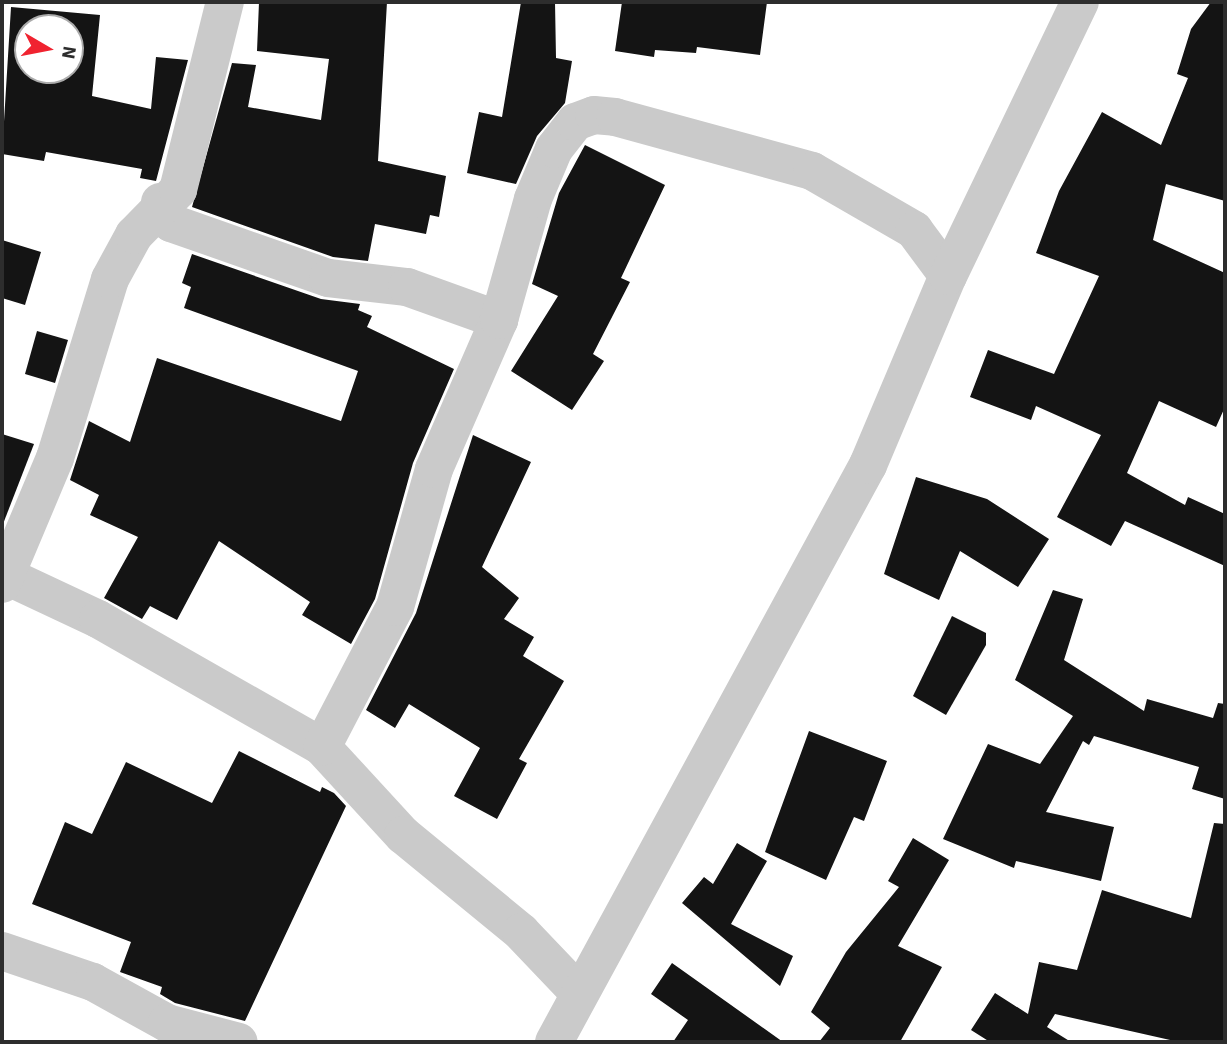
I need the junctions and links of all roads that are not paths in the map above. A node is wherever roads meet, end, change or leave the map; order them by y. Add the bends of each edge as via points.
1 (225, 2) edge
2 (1080, 2) edge
3 (159, 202) junction
4 (948, 276) junction
5 (499, 320) junction
6 (3, 578) edge
7 (322, 747) junction
8 (2, 951) edge
9 (579, 993) junction
10 (239, 1042) edge
11 (554, 1042) edge

1 - 3 street via 178,190
2 - 4 street
3 - 5 street via 171,223 315,274 407,287
3 - 6 street via 110,279 55,458
4 - 5 street via 914,230 811,171 594,115 575,122 554,149
4 - 9 street via 868,465
5 - 7 street via 434,469 395,607
6 - 7 street via 98,620
7 - 9 street via 403,835 521,932
8 - 10 street via 93,982 167,1023
9 - 11 street

